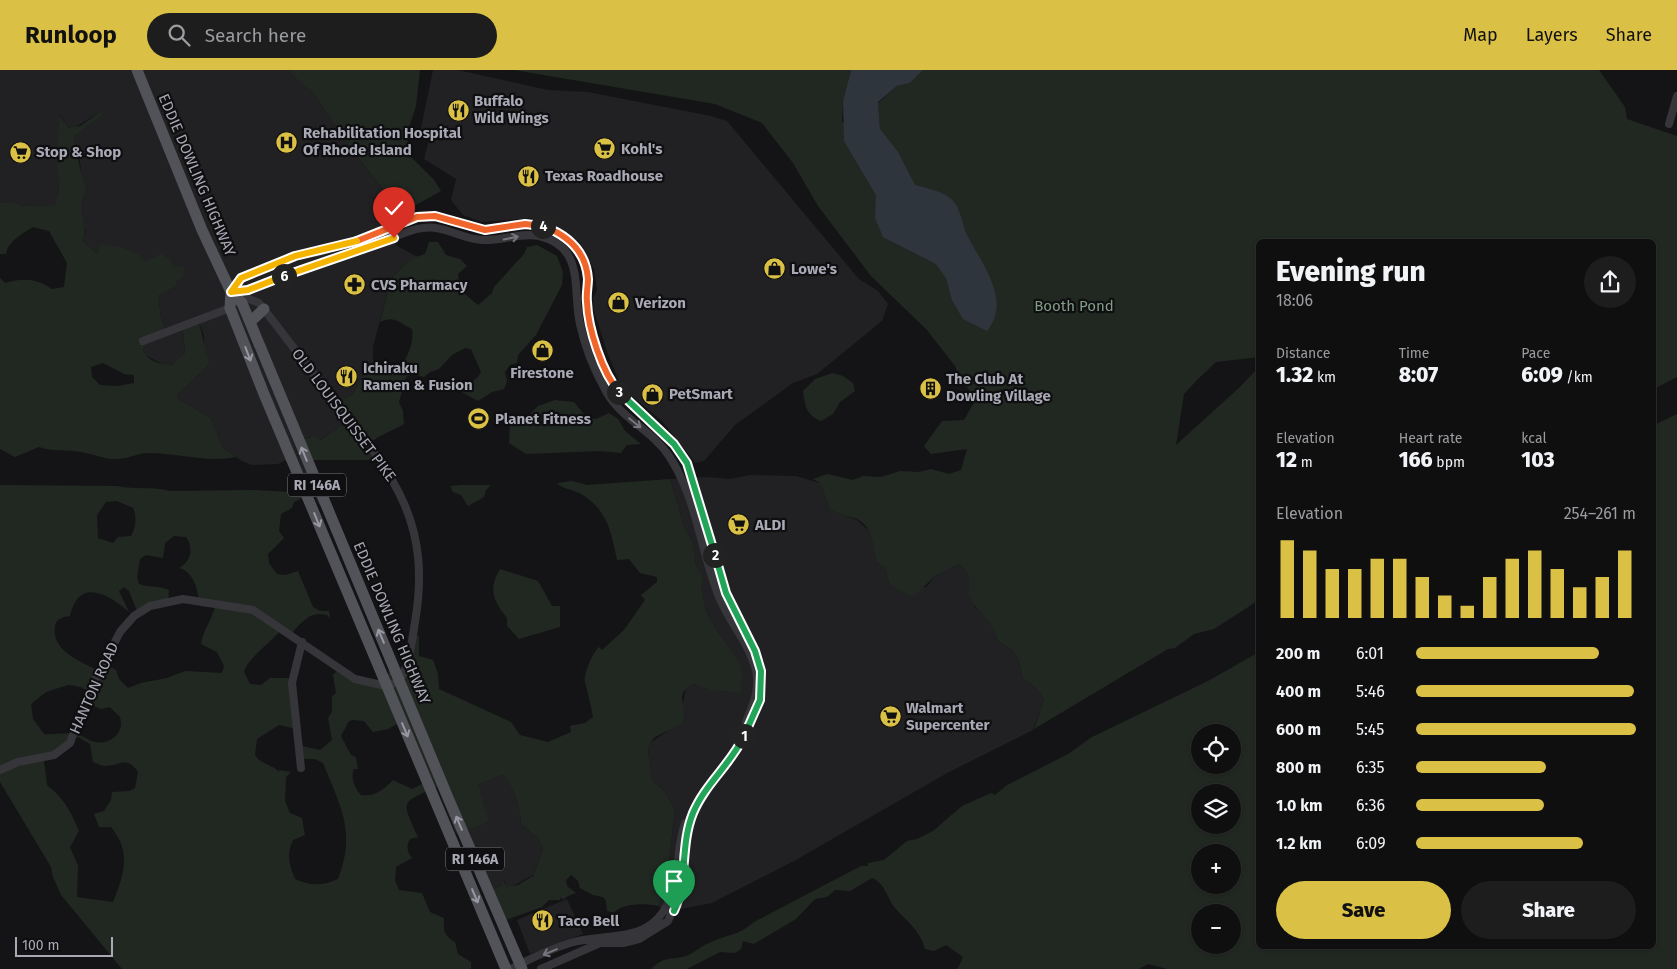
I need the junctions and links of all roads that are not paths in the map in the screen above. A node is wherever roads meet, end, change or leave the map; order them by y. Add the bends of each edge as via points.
1 (137, 70) edge
2 (1677, 96) edge
3 (1668, 124) dead end
4 (231, 292) junction
5 (230, 308) junction
6 (264, 310) junction
7 (250, 322) junction
8 (143, 341) dead end
9 (302, 642) junction
10 (400, 681) junction
11 (386, 686) junction
12 (301, 768) dead end
13 (0, 770) edge
14 (578, 941) junction
15 (582, 949) junction
16 (518, 967) edge
17 (506, 969) edge
18 (541, 969) edge

1 - 4 main road, EDDIE DOWLING HIGHWAY / RI 146A via 202,230
2 - 3 street
4 - 5 main road, EDDIE DOWLING HIGHWAY / RI 146A
4 - 6 street, OLD LOUISQUISSET PIKE via 259,303
4 - 7 main road, EDDIE DOWLING HIGHWAY / RI 146A via 242,303
4 -> 14 street via 248,290 419,228 434,226 481,240 538,236 560,246 570,258 577,279 576,303 580,326 597,374 624,414 667,452 678,470 694,511 719,596 750,653 756,672 756,699 734,746 692,803 681,835 674,890 663,913 636,934
4 - 15 street via 241,278 295,256 373,236 417,217 435,216 485,230 525,224 544,226 562,234 576,246 584,260 590,322 605,372 618,391 674,444 687,463 726,593 755,651 762,690 758,708 738,749 712,781 692,814 681,891 668,921 639,939 600,943
5 - 8 street
5 -> 11 main road, EDDIE DOWLING HIGHWAY / RI 146A
6 - 7 main road
6 - 10 street, OLD LOUISQUISSET PIKE via 381,460 409,514 420,573 413,634 406,669
10 -> 7 main road, EDDIE DOWLING HIGHWAY / RI 146A
9 - 11 street, HANTON ROAD via 355,679
9 - 12 street via 292,683
9 - 13 street, HANTON ROAD via 253,610 183,599 150,606 134,616 120,632 90,690 70,743 54,755 18,762
10 - 11 street
16 -> 10 main road, EDDIE DOWLING HIGHWAY / RI 146A
11 -> 17 main road, EDDIE DOWLING HIGHWAY / RI 146A
14 - 15 street
14 -> 16 street
15 - 18 street

